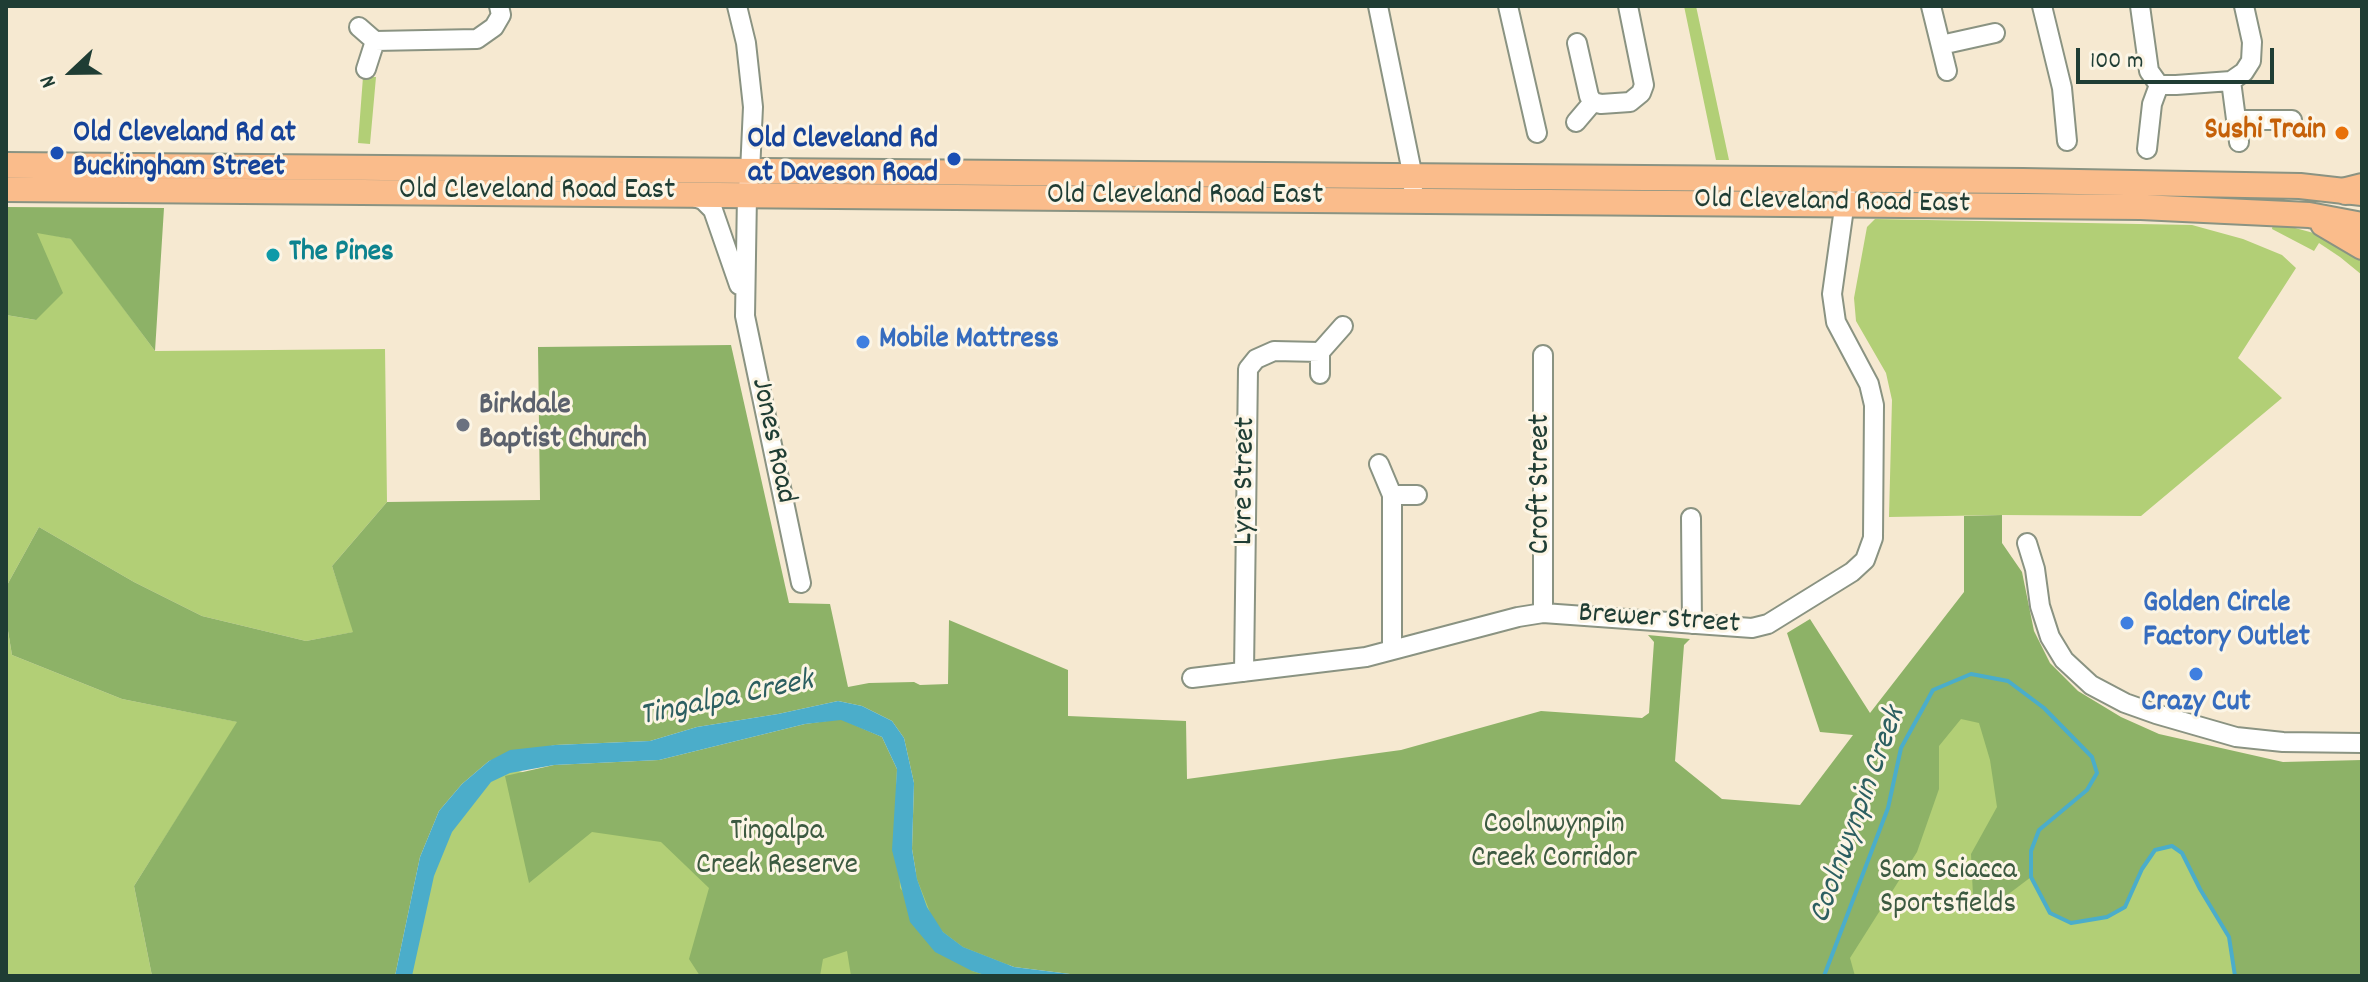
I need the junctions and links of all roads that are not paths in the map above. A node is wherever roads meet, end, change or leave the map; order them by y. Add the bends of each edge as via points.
1 (499, 6) edge
2 (737, 6) edge
3 (1378, 6) edge
4 (1508, 6) edge
5 (1628, 6) edge
6 (1931, 6) edge
7 (2042, 6) edge
8 (2140, 6) edge
9 (2244, 6) edge
10 (359, 27) dead end
11 (1995, 33) dead end
12 (375, 41) junction
13 (1577, 43) dead end
14 (1941, 45) junction
15 (366, 69) dead end
16 (1947, 71) dead end
17 (2231, 81) junction
18 (2159, 85) junction
19 (1593, 102) junction
20 (2236, 120) junction
21 (2292, 120) dead end
22 (1576, 122) dead end
23 (1537, 133) dead end
24 (2067, 141) dead end
25 (2239, 142) dead end
26 (2147, 149) dead end
27 (6, 168) edge
28 (748, 183) junction
29 (1413, 188) junction
30 (6, 189) edge
31 (2357, 190) edge
32 (1846, 192) junction
33 (683, 194) junction
34 (2309, 215) junction
35 (2362, 225) edge
36 (2362, 247) edge
37 (744, 299) junction
38 (1343, 326) dead end
39 (1320, 352) junction
40 (1543, 355) dead end
41 (1320, 374) dead end
42 (1379, 464) dead end
43 (1392, 495) junction
44 (1417, 495) dead end
45 (1691, 518) dead end
46 (2027, 543) dead end
47 (801, 583) dead end
48 (1543, 613) junction
49 (1692, 624) junction
50 (1392, 650) junction
51 (1244, 672) junction
52 (1192, 678) dead end
53 (2362, 743) edge

1 - 12 street via 501,15 494,27 477,39
2 - 28 street, Jones Road via 752,93
3 - 29 street
4 - 23 street
5 - 19 street via 1644,85 1630,102
6 - 14 street
7 - 24 street via 2062,88
8 - 18 street via 2149,71
9 - 17 street via 2251,61
10 - 12 street
11 - 14 street
12 - 15 street
13 - 19 street
14 - 16 street
17 - 18 street
17 - 20 street
18 - 26 street
19 - 22 street
20 - 21 street
20 - 25 street
27 - 28 main road, Old Cleveland Road East
27 - 30 street
28 - 29 main road, Old Cleveland Road East
28 - 33 main road, Old Cleveland Road East
28 - 37 street, Jones Road
29 - 32 main road, Old Cleveland Road East
30 - 33 main road, Old Cleveland Road East
31 - 32 main road, Old Cleveland Road East via 2300,186
32 - 34 main road, Old Cleveland Road East
32 - 49 street, Brewer Street via 1832,294 1836,322 1869,384 1874,405 1873,538 1865,560 1852,572 1768,624
33 - 37 street, Jones Road via 703,200 713,210
34 - 35 main road, Old Cleveland Road East
34 - 36 main road
37 - 47 street, Jones Road
38 - 39 street
39 - 41 street
39 - 51 street, Lyre Street via 1274,351 1248,369
40 - 48 street, Croft Street
42 - 43 street
43 - 44 street
43 - 50 street
45 - 49 street
46 - 53 street via 2050,637 2064,660 2091,685 2125,703 2236,737
48 - 49 street, Brewer Street
48 - 50 street, Brewer Street
50 - 51 street, Brewer Street
51 - 52 street, Brewer Street

